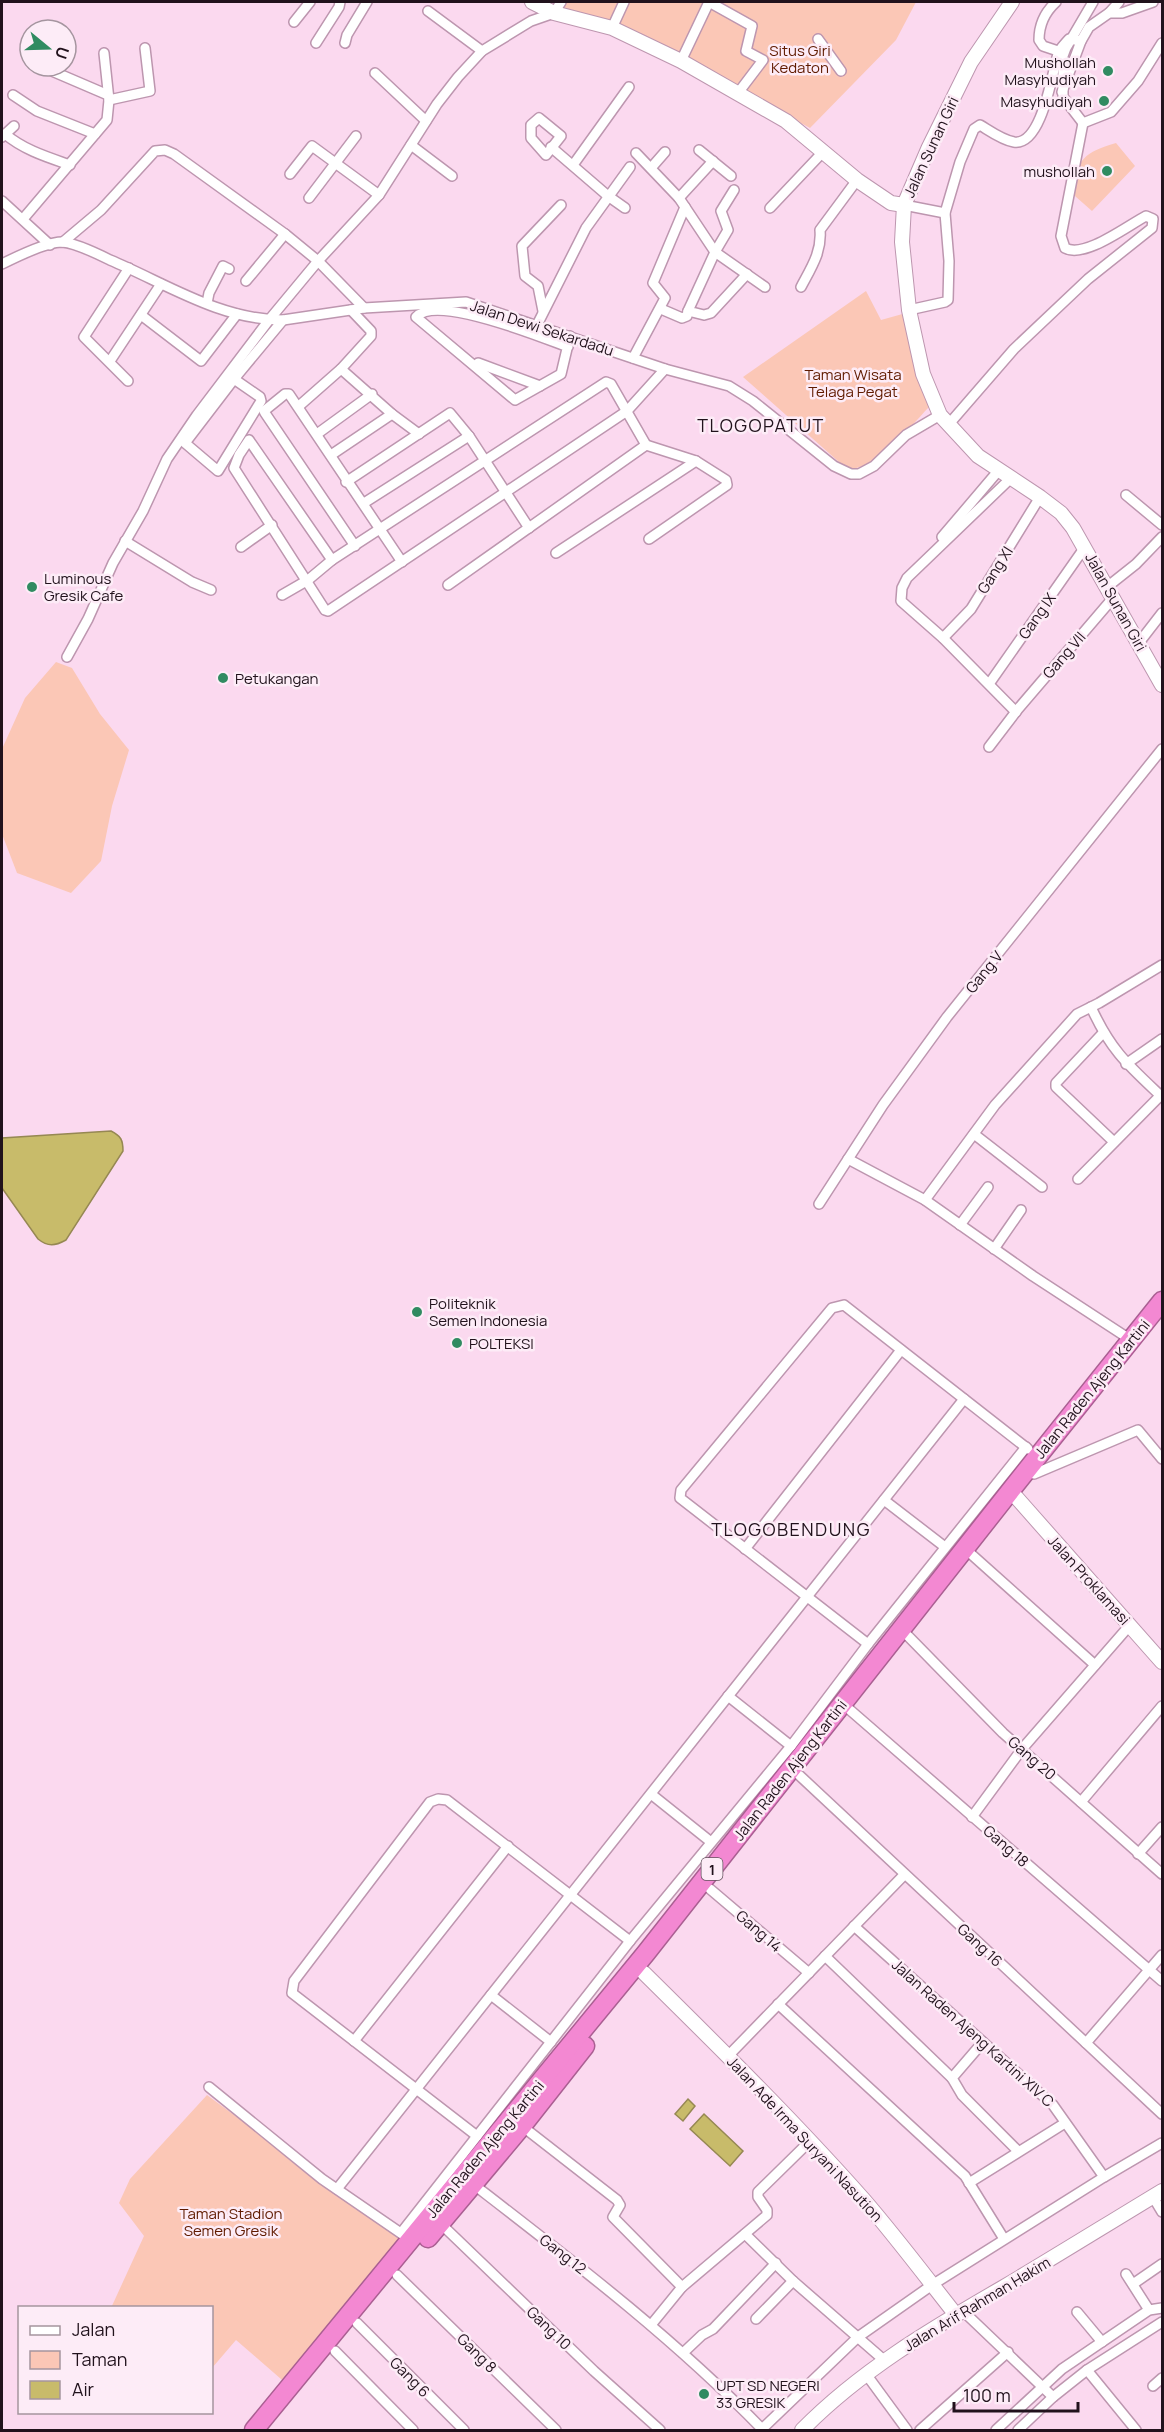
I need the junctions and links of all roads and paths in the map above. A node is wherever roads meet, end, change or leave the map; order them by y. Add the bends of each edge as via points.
1 (310, 2) edge
2 (340, 2) edge
3 (367, 2) edge
4 (532, 2) edge
5 (624, 2) edge
6 (709, 2) edge
7 (1012, 2) edge
8 (1056, 2) edge
9 (1093, 2) edge
10 (1119, 2) edge
11 (1153, 2) edge
12 (558, 7) edge
13 (428, 11) dead end
14 (1109, 13) junction
15 (294, 22) dead end
16 (612, 28) junction
17 (818, 39) dead end
18 (1076, 39) junction
19 (316, 43) dead end
20 (1162, 43) edge
21 (345, 44) dead end
22 (145, 48) dead end
23 (482, 51) junction
24 (1058, 51) junction
25 (104, 53) dead end
26 (681, 61) junction
27 (841, 70) dead end
28 (375, 73) dead end
29 (66, 78) edge
30 (628, 87) dead end
31 (738, 93) junction
32 (13, 96) dead end
33 (109, 98) junction
34 (426, 121) junction
35 (1083, 123) junction
36 (14, 126) dead end
37 (95, 134) junction
38 (4, 136) edge
39 (356, 136) dead end
40 (411, 145) junction
41 (551, 147) dead end
42 (699, 150) dead end
43 (665, 152) dead end
44 (636, 153) dead end
45 (822, 153) junction
46 (713, 162) junction
47 (335, 164) junction
48 (70, 165) junction
49 (573, 165) junction
50 (630, 167) dead end
51 (651, 168) junction
52 (290, 174) dead end
53 (452, 176) dead end
54 (731, 176) dead end
55 (856, 180) junction
56 (734, 190) dead end
57 (379, 195) junction
58 (608, 196) junction
59 (309, 198) dead end
60 (679, 198) junction
61 (2, 201) edge
62 (904, 204) junction
63 (561, 205) dead end
64 (685, 207) junction
65 (625, 208) dead end
66 (770, 208) dead end
67 (945, 213) junction
68 (23, 219) junction
69 (285, 234) junction
70 (63, 242) junction
71 (50, 244) junction
72 (715, 252) junction
73 (318, 261) junction
74 (2, 264) edge
75 (129, 268) junction
76 (229, 269) dead end
77 (747, 274) junction
78 (246, 281) dead end
79 (161, 284) junction
80 (765, 287) dead end
81 (801, 287) dead end
82 (207, 303) junction
83 (364, 308) junction
84 (661, 309) junction
85 (351, 310) junction
86 (909, 310) junction
87 (441, 311) junction
88 (543, 311) junction
89 (688, 311) junction
90 (237, 314) junction
91 (141, 315) junction
92 (269, 320) junction
93 (283, 320) junction
94 (537, 325) junction
95 (433, 330) junction
96 (570, 336) junction
97 (568, 346) junction
98 (633, 358) junction
99 (110, 362) junction
100 (472, 362) junction
101 (341, 369) junction
102 (665, 369) junction
103 (234, 379) junction
104 (128, 381) dead end
105 (540, 386) junction
106 (372, 394) junction
107 (299, 406) junction
108 (627, 411) junction
109 (392, 414) junction
110 (944, 420) junction
111 (317, 434) junction
112 (419, 435) junction
113 (469, 436) junction
114 (646, 445) junction
115 (331, 455) junction
116 (485, 460) junction
117 (696, 461) junction
118 (1005, 474) junction
119 (346, 482) junction
120 (506, 492) junction
121 (1126, 495) dead end
122 (1040, 497) junction
123 (364, 503) junction
124 (272, 525) junction
125 (1162, 525) edge
126 (530, 528) junction
127 (380, 530) junction
128 (649, 538) dead end
129 (1162, 539) edge
130 (125, 541) junction
131 (355, 546) junction
132 (241, 547) dead end
133 (1086, 547) junction
134 (556, 553) dead end
135 (332, 560) junction
136 (402, 562) junction
137 (907, 578) junction
138 (308, 580) junction
139 (448, 585) dead end
140 (211, 590) dead end
141 (1110, 593) junction
142 (282, 595) dead end
143 (1162, 613) edge
144 (943, 638) junction
145 (1138, 644) junction
146 (67, 657) dead end
147 (989, 684) junction
148 (1162, 686) edge
149 (1016, 712) junction
150 (989, 747) dead end
151 (1162, 749) edge
152 (1162, 965) edge
153 (1091, 1007) junction
154 (1103, 1033) junction
155 (1162, 1039) edge
156 (1126, 1064) junction
157 (1162, 1096) edge
158 (974, 1134) junction
159 (1114, 1142) junction
160 (848, 1159) junction
161 (1078, 1179) dead end
162 (988, 1187) dead end
163 (1042, 1187) dead end
164 (924, 1200) junction
165 (819, 1204) dead end
166 (1021, 1210) dead end
167 (960, 1225) junction
168 (994, 1248) junction
169 (1162, 1301) edge
170 (1162, 1315) edge
171 (1131, 1340) junction
172 (900, 1350) junction
173 (964, 1399) junction
174 (1032, 1459) junction
175 (1162, 1459) edge
176 (1016, 1497) junction
177 (884, 1500) junction
178 (945, 1547) junction
179 (745, 1549) junction
180 (971, 1554) junction
181 (807, 1598) junction
182 (1130, 1625) junction
183 (908, 1636) junction
184 (868, 1644) junction
185 (1162, 1662) edge
186 (1095, 1665) junction
187 (728, 1696) junction
188 (1162, 1706) edge
189 (850, 1710) junction
190 (791, 1746) junction
191 (1022, 1749) junction
192 (799, 1775) junction
193 (651, 1794) junction
194 (1081, 1802) junction
195 (972, 1817) junction
196 (1162, 1827) edge
197 (711, 1842) junction
198 (508, 1846) junction
199 (1138, 1854) junction
200 (1162, 1874) edge
201 (904, 1875) junction
202 (710, 1889) junction
203 (571, 1894) junction
204 (678, 1922) junction
205 (854, 1926) junction
206 (664, 1939) junction
207 (630, 1941) junction
208 (1162, 1955) edge
209 (825, 1956) junction
210 (1150, 1971) junction
211 (644, 1973) junction
212 (808, 1973) junction
213 (1162, 1981) edge
214 (491, 1995) junction
215 (778, 2004) junction
216 (354, 2041) junction
217 (551, 2042) junction
218 (983, 2042) junction
219 (1086, 2043) junction
220 (728, 2056) junction
221 (952, 2078) junction
222 (209, 2087) dead end
223 (417, 2088) junction
224 (1162, 2114) edge
225 (1065, 2123) junction
226 (522, 2126) junction
227 (477, 2136) junction
228 (810, 2140) junction
229 (1162, 2144) edge
230 (1018, 2151) junction
231 (1104, 2177) junction
232 (969, 2183) junction
233 (473, 2184) junction
234 (337, 2189) junction
235 (1158, 2194) edge
236 (1162, 2212) edge
237 (440, 2223) junction
238 (745, 2234) junction
239 (405, 2237) junction
240 (1004, 2239) junction
241 (776, 2263) junction
242 (1162, 2264) edge
243 (1126, 2274) dead end
244 (398, 2275) junction
245 (794, 2281) junction
246 (1133, 2284) junction
247 (932, 2285) junction
248 (682, 2287) junction
249 (1162, 2308) edge
250 (1149, 2310) junction
251 (1077, 2312) dead end
252 (959, 2313) junction
253 (756, 2319) dead end
254 (1162, 2322) edge
255 (357, 2324) junction
256 (651, 2325) junction
257 (858, 2337) junction
258 (1102, 2342) junction
259 (335, 2351) junction
260 (1008, 2352) junction
261 (683, 2353) junction
262 (1087, 2353) junction
263 (885, 2361) junction
264 (1096, 2364) junction
265 (1062, 2369) junction
266 (1087, 2370) junction
267 (866, 2374) junction
268 (1162, 2378) edge
269 (1074, 2381) junction
270 (1042, 2386) junction
271 (1153, 2386) dead end
272 (1053, 2397) junction
273 (254, 2430) edge
274 (268, 2430) edge
275 (413, 2430) edge
276 (464, 2430) edge
277 (556, 2430) edge
278 (660, 2430) edge
279 (762, 2430) edge
280 (802, 2430) edge
281 (905, 2430) edge
282 (920, 2430) edge
283 (996, 2430) edge
284 (1018, 2430) edge
285 (1136, 2430) edge

1 - 15 street
2 - 19 street
3 - 21 street
4 - 12 main road
5 - 16 street
6 - 26 street
6 - 31 street via 752,26 746,51 763,60
7 - 62 main road, Jalan Sunan Giri via 971,62
8 - 24 street via 1041,22 1039,40 1042,46
9 - 18 street
10 - 14 street
11 - 14 street via 1122,13
12 - 16 main road
12 - 23 street
13 - 23 street
14 - 18 street
16 - 26 main road
17 - 27 street
18 - 24 street
18 - 35 street via 1062,92
20 - 35 street via 1138,81 1111,112
22 - 33 street via 150,91
23 - 34 street
24 - 67 street via 1048,100 1025,140 1005,139 980,125 974,129
25 - 33 street
26 - 31 main road
28 - 34 street
29 - 33 street
30 - 49 street
31 - 45 main road via 786,121
32 - 37 street via 37,111
33 - 37 street via 107,120
34 - 40 street
35 - 110 street via 1061,236 1065,248 1072,252 1085,250 1146,216 1153,219 1152,228 1088,279
36 - 38 street
37 - 48 street
38 - 48 street
39 - 47 street
40 - 53 street
40 - 57 street
41 - 49 street
42 - 46 street
43 - 51 street
44 - 51 street
45 - 55 main road
45 - 66 street
46 - 54 street
46 - 60 street
47 - 52 street via 312,146
47 - 57 street
47 - 59 street
48 - 68 street
49 - 58 street
50 - 58 street
51 - 60 street
55 - 62 main road via 891,203
55 - 81 street via 820,230 818,253
56 - 72 street via 721,211 728,230
57 - 73 street
58 - 65 street
58 - 88 street via 586,228
60 - 64 street
61 - 68 street
62 - 67 street
62 - 86 main road, Jalan Sunan Giri via 902,242
63 - 88 street via 522,246 525,276 538,286
64 - 72 street
64 - 84 street via 653,283 665,296
67 - 86 street via 948,300
68 - 71 street
69 - 70 street via 165,150 155,151 101,210
69 - 73 street
69 - 78 street
70 - 71 street
70 - 75 street, Jalan Dewi Sekardadu
71 - 74 street
72 - 77 street
72 - 89 street
73 - 83 street
73 - 92 street
75 - 79 street, Jalan Dewi Sekardadu
75 - 99 street via 84,334 85,340
76 - 82 street via 223,266
77 - 80 street
77 - 89 street via 711,314
79 - 82 street, Jalan Dewi Sekardadu
79 - 91 street
82 - 90 street, Jalan Dewi Sekardadu
83 - 85 street, Jalan Dewi Sekardadu
83 - 94 street, Jalan Dewi Sekardadu via 466,302
84 - 89 street via 682,318
84 - 98 street
85 - 93 street, Jalan Dewi Sekardadu
85 - 101 street via 372,333
86 - 110 main road, Jalan Sunan Giri via 923,374
87 - 95 street
87 - 95 street via 417,315
87 - 97 street via 481,316
88 - 94 street
90 - 91 street via 201,362
90 - 92 street, Jalan Dewi Sekardadu
91 - 99 street
92 - 93 street, Jalan Dewi Sekardadu
92 - 130 street via 173,448
93 - 103 street
94 - 96 street, Jalan Dewi Sekardadu
95 - 100 street
96 - 97 street
96 - 98 street, Jalan Dewi Sekardadu
97 - 105 street via 562,371
98 - 102 street, Jalan Dewi Sekardadu
99 - 104 street
100 - 105 street
100 - 105 street via 515,400
101 - 106 street
101 - 107 street
102 - 108 street
102 - 110 street, Jalan Dewi Sekardadu via 729,386 834,466 851,474 874,466 906,435
103 - 103 street via 185,443 218,471 261,401
106 - 109 street
106 - 111 street
107 - 111 street
107 - 131 street via 287,393 264,411
108 - 114 street
108 - 116 street via 606,382
108 - 120 street
109 - 112 street
109 - 115 street
110 - 118 main road, Jalan Sunan Giri via 978,456
111 - 115 street
112 - 113 street via 450,413
112 - 119 street
113 - 116 street
113 - 123 street
114 - 117 street
114 - 126 street
115 - 119 street
116 - 120 street
116 - 127 street
117 - 128 street via 727,484
117 - 134 street
118 - 122 main road, Jalan Sunan Giri
118 - 137 street
118 - 137 street
119 - 123 street
120 - 126 street
120 - 136 street
121 - 125 street
122 - 133 main road, Jalan Sunan Giri via 1061,513
122 - 144 street, Gang XI via 971,609
123 - 127 street
124 - 132 street
124 - 135 street via 234,468 250,440
124 - 138 street
126 - 139 street
127 - 131 street
127 - 136 street
129 - 141 street, Gang VII
130 - 140 street
130 - 146 street
131 - 135 street
133 - 141 main road, Jalan Sunan Giri
133 - 147 street, Gang IX
135 - 138 street
136 - 138 street via 328,611
137 - 144 street via 901,601
138 - 142 street
141 - 145 main road, Jalan Sunan Giri
141 - 149 street, Gang VII
143 - 145 street
144 - 147 street
145 - 148 main road, Jalan Sunan Giri
147 - 149 street
149 - 150 street, Gang VII
151 - 160 street, Gang V via 947,1017
152 - 153 street
153 - 154 street
153 - 158 street via 1077,1014
154 - 156 street
154 - 159 street via 1056,1087
155 - 156 street
156 - 157 street
157 - 159 street
158 - 163 street
158 - 164 street
159 - 161 street
160 - 164 street
160 - 165 street, Gang V
162 - 167 street
164 - 167 street
166 - 168 street
167 - 168 street
168 - 171 street
169 - 171 highway, Jalan Raden Ajeng Kartini / 1
170 - 174 highway, Jalan Raden Ajeng Kartini / 1
171 - 174 highway, Jalan Raden Ajeng Kartini / 1
172 - 173 street
172 - 179 street
172 - 179 street via 844,1305 832,1308 681,1490 680,1498
173 - 174 street
173 - 177 street
174 - 175 street via 1138,1430
174 - 176 highway, Jalan Raden Ajeng Kartini / 1
174 - 178 street
174 - 204 highway, Jalan Raden Ajeng Kartini / 1
176 - 180 highway, Jalan Raden Ajeng Kartini / 1
176 - 182 main road, Jalan Proklamasi
177 - 178 street
177 - 181 street
178 - 184 street
179 - 181 street
180 - 183 highway, Jalan Raden Ajeng Kartini / 1
180 - 186 street
181 - 184 street
181 - 187 street
182 - 185 main road, Jalan Proklamasi
182 - 186 street
183 - 189 highway, Jalan Raden Ajeng Kartini / 1
183 - 191 street, Gang 20
184 - 190 street
186 - 191 street
187 - 190 street
187 - 193 street
188 - 194 street
189 - 192 highway, Jalan Raden Ajeng Kartini / 1
189 - 195 street, Gang 18
190 - 197 street
191 - 194 street, Gang 20
191 - 195 street
192 - 201 street, Gang 16
192 - 202 highway, Jalan Raden Ajeng Kartini / 1
193 - 197 street
193 - 203 street
194 - 199 street, Gang 20
195 - 210 street, Gang 18
196 - 199 street
197 - 207 street
198 - 203 street
198 - 216 street
198 - 216 street via 447,1800 430,1802 292,1985 295,1996
199 - 200 street, Gang 20
201 - 205 street
201 - 219 street, Gang 16
202 - 204 highway, Jalan Raden Ajeng Kartini / 1
202 - 212 street, Gang 14
203 - 207 street
203 - 214 street
204 - 206 highway, Jalan Raden Ajeng Kartini / 1
205 - 209 street
205 - 218 street, Jalan Raden Ajeng Kartini XIV C
206 - 211 highway, Jalan Raden Ajeng Kartini / 1
206 - 239 highway, Jalan Raden Ajeng Kartini / 1
207 - 217 street
208 - 210 street
209 - 212 street
209 - 221 street
210 - 213 street, Gang 18
210 - 219 street
211 - 220 main road, Jalan Ade Irma Suryani Nasution
211 - 226 highway, Jalan Raden Ajeng Kartini / 1
212 - 215 street
214 - 217 street
214 - 223 street
215 - 220 street
215 - 232 street
216 - 223 street
217 - 227 street
218 - 221 street
218 - 225 street, Jalan Raden Ajeng Kartini XIV C via 1053,2105
219 - 224 street, Gang 16
220 - 228 main road, Jalan Ade Irma Suryani Nasution
221 - 230 street via 962,2095
222 - 234 street
223 - 227 street
223 - 234 street
225 - 230 street
225 - 231 street, Jalan Raden Ajeng Kartini XIV C
226 - 233 highway, Jalan Raden Ajeng Kartini / 1
226 - 248 street via 617,2200 620,2205 613,2217
227 - 239 street
228 - 238 street via 758,2192 768,2213
228 - 247 main road, Jalan Ade Irma Suryani Nasution
229 - 231 street
230 - 232 street
231 - 240 street
232 - 240 street
233 - 237 highway, Jalan Raden Ajeng Kartini / 1
233 - 256 street, Gang 12
234 - 239 street
235 - 236 street
235 - 252 main road, Jalan Arif Rahman Hakim
237 - 244 highway, Jalan Raden Ajeng Kartini / 1
237 - 278 street, Gang 10
238 - 241 street
238 - 248 street
239 - 273 highway, Jalan Raden Ajeng Kartini / 1
240 - 247 street
241 - 245 street
241 - 261 street via 713,2330
242 - 246 street
243 - 246 street
244 - 255 highway, Jalan Raden Ajeng Kartini / 1
244 - 277 street, Gang 8
245 - 253 street
245 - 257 street
246 - 250 street
247 - 252 main road, Jalan Ade Irma Suryani Nasution
247 - 257 street
248 - 256 street
249 - 250 street
250 - 258 street
251 - 258 street
252 - 260 street
252 - 263 main road, Jalan Arif Rahman Hakim
254 - 264 street
255 - 259 highway, Jalan Raden Ajeng Kartini / 1
255 - 276 street, Gang 6
256 - 261 street, Gang 12
257 - 263 street
257 - 279 street
258 - 262 street
259 - 274 highway, Jalan Raden Ajeng Kartini / 1
259 - 275 street
260 - 270 street
260 - 282 street
261 - 279 street, Gang 12
262 - 264 street
262 - 265 street
263 - 267 main road, Jalan Arif Rahman Hakim
264 - 266 street
265 - 269 street
265 - 270 street
266 - 269 street
266 - 285 street
267 - 280 main road, Jalan Arif Rahman Hakim
267 - 281 street
268 - 271 street
269 - 272 street
270 - 272 street
270 - 283 street
272 - 284 street

